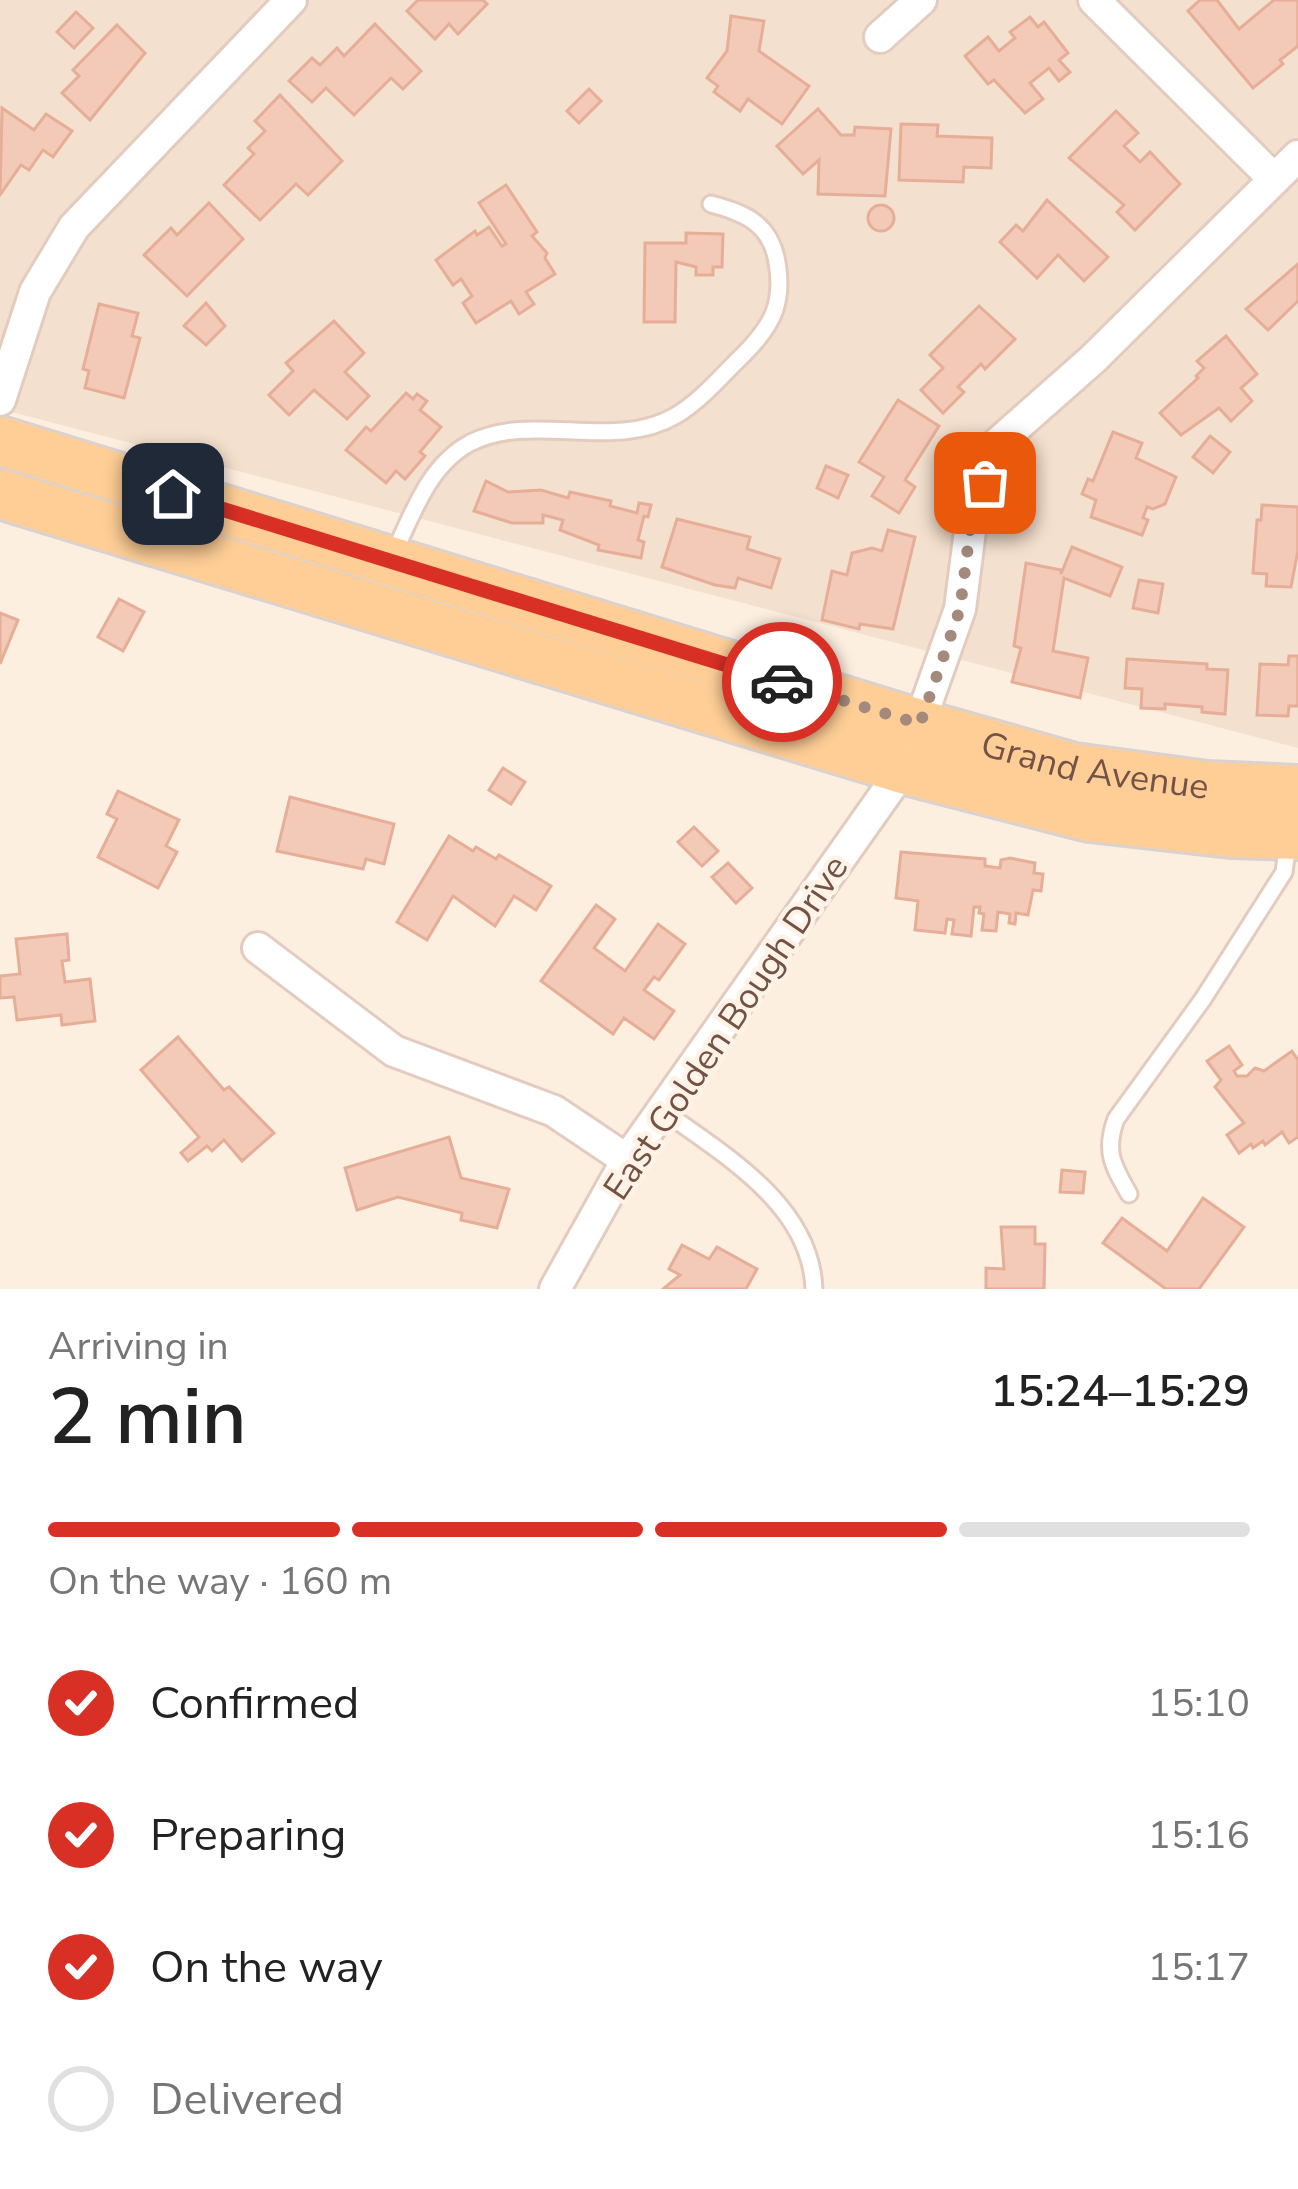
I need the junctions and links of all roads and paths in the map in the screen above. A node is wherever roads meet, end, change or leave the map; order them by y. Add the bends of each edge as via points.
1 (291, 0) edge
2 (921, 0) edge
3 (1094, 0) edge
4 (880, 37) dead end
5 (1298, 156) edge
6 (1272, 178) junction
7 (711, 204) dead end
8 (0, 400) edge
9 (0, 441) edge
10 (0, 494) edge
11 (390, 561) junction
12 (920, 724) junction
13 (904, 770) junction
14 (1295, 820) edge
15 (258, 949) dead end
16 (662, 1110) junction
17 (628, 1160) junction
18 (1129, 1194) dead end
19 (555, 1289) edge
20 (814, 1289) edge

1 - 8 street via 74,227 35,292
2 - 4 street
3 - 6 street
5 - 6 street, East Golden Bough Drive
6 - 12 street, East Golden Bough Drive via 998,443 971,523 960,609
7 - 11 lane via 754,219 773,247 776,312 750,347 672,418 622,431 498,431 469,444 432,476
9 - 11 main road, Grand Avenue
10 - 13 main road, Grand Avenue
11 - 12 main road, Grand Avenue
12 - 13 street, East Golden Bough Drive
12 - 14 main road, Grand Avenue via 1074,768 1208,786
13 - 14 main road, Grand Avenue via 1090,817 1231,833
13 - 16 street, East Golden Bough Drive
14 - 18 lane via 1284,872 1116,1119 1109,1160
15 - 17 street via 394,1051 554,1111
16 - 17 street, East Golden Bough Drive
16 - 20 lane via 758,1180 793,1224
17 - 19 street, East Golden Bough Drive

